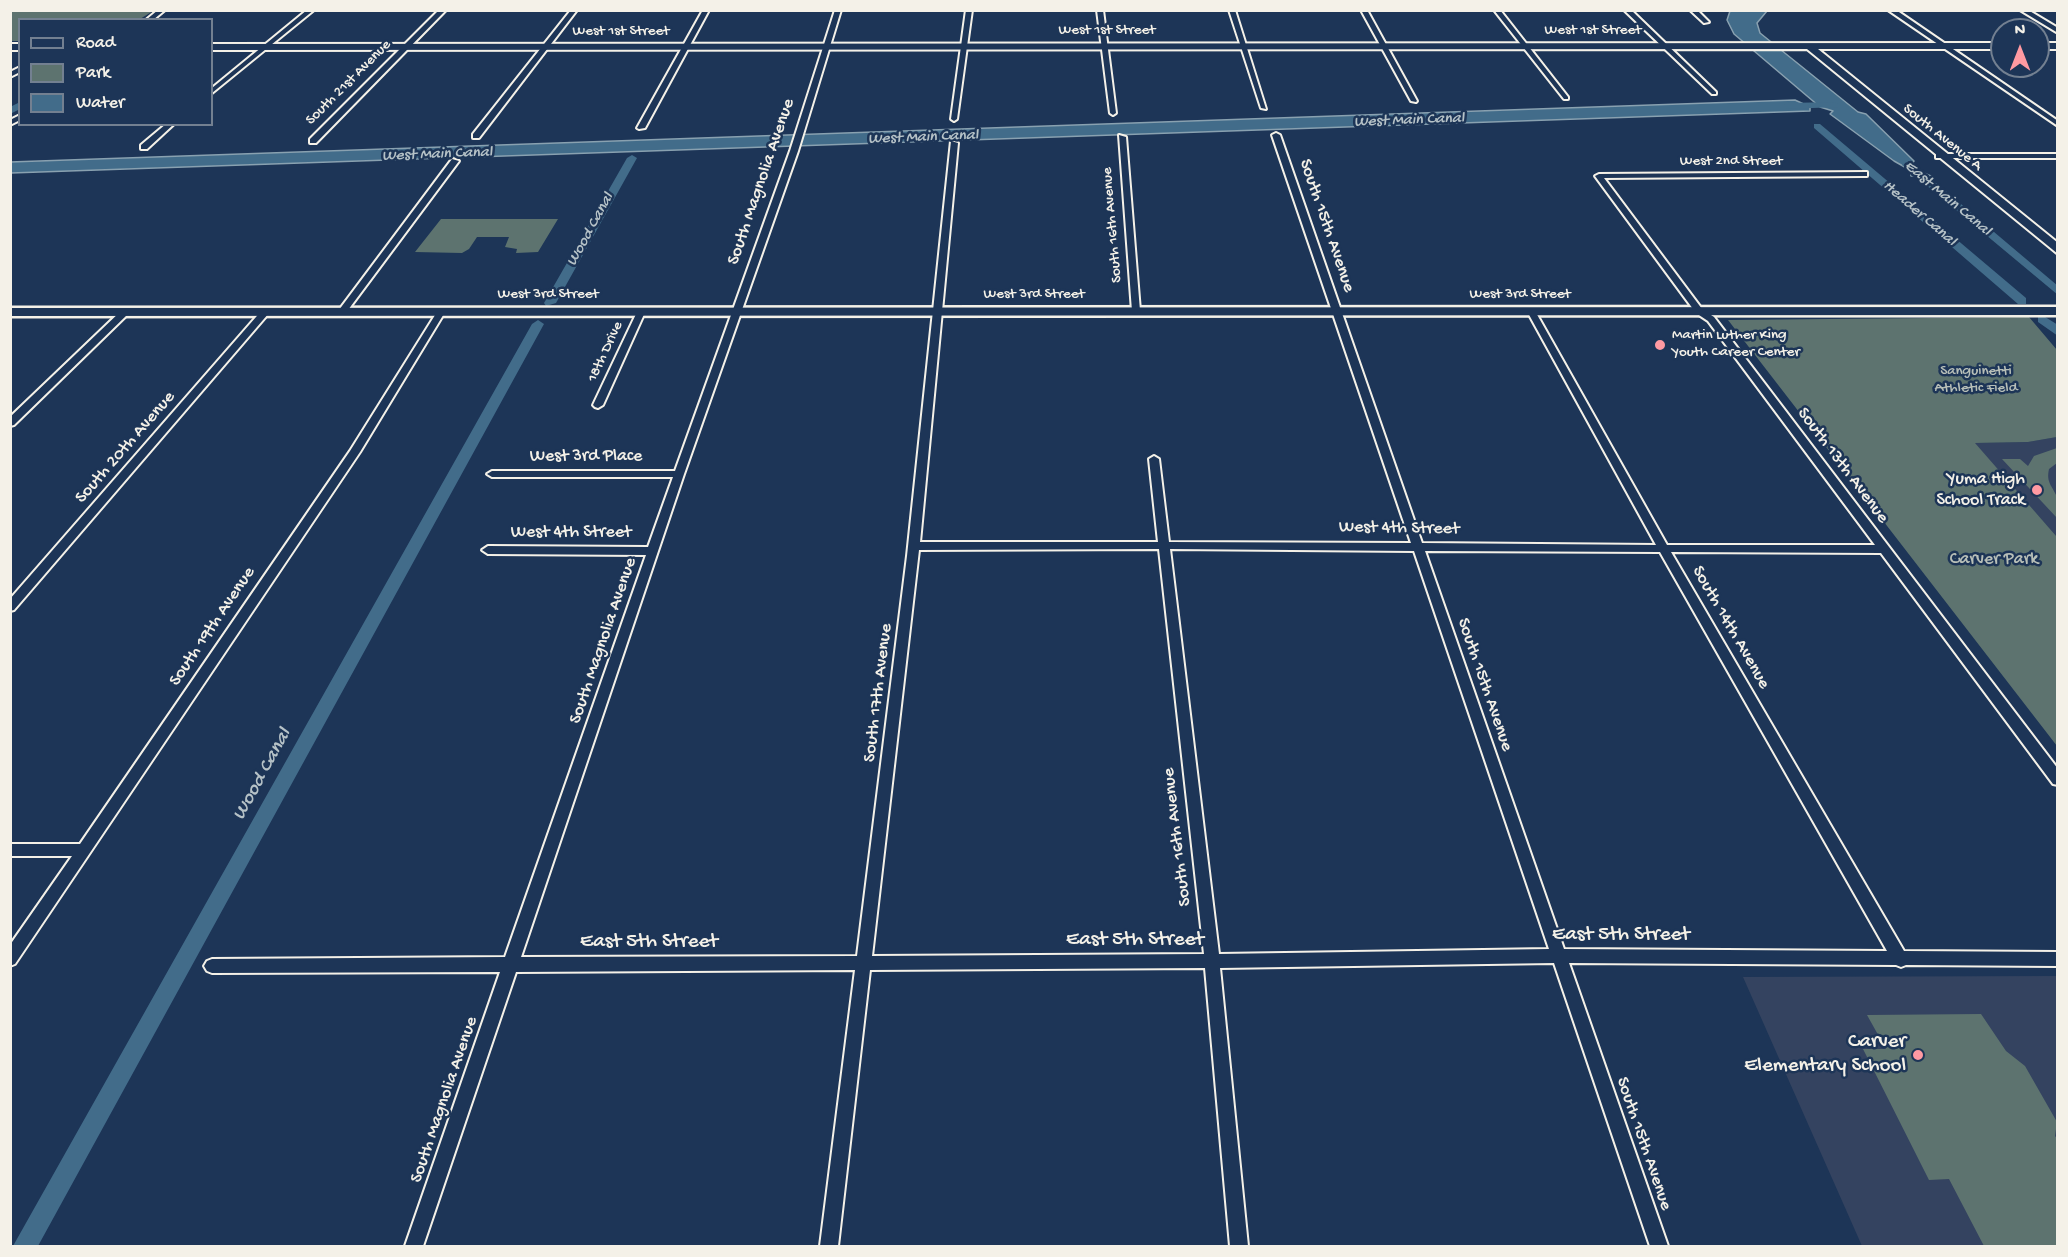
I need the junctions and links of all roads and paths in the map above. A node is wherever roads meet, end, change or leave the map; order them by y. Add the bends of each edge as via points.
1 (311, 10) edge
2 (442, 10) edge
3 (574, 10) edge
4 (706, 10) edge
5 (838, 10) edge
6 (969, 10) edge
7 (1100, 10) edge
8 (1232, 10) edge
9 (1364, 10) edge
10 (1497, 10) edge
11 (1627, 10) edge
12 (1693, 10) edge
13 (1891, 10) edge
14 (2023, 10) edge
15 (1707, 22) dead end
16 (2058, 31) edge
17 (213, 46) edge
18 (266, 46) junction
19 (407, 46) junction
20 (545, 46) junction
21 (685, 46) junction
22 (826, 46) junction
23 (965, 46) junction
24 (1104, 46) junction
25 (1244, 46) junction
26 (1385, 46) junction
27 (1525, 46) junction
28 (1663, 46) junction
29 (1809, 46) junction
30 (1944, 46) junction
31 (1990, 46) edge
32 (213, 90) edge
33 (1714, 93) dead end
34 (1566, 98) dead end
35 (1414, 101) dead end
36 (1264, 108) dead end
37 (1113, 113) dead end
38 (954, 119) dead end
39 (2058, 124) edge
40 (169, 126) edge
41 (642, 128) dead end
42 (1276, 135) dead end
43 (476, 136) dead end
44 (1122, 136) dead end
45 (313, 141) dead end
46 (954, 143) dead end
47 (144, 147) dead end
48 (1940, 156) junction
49 (2058, 156) edge
50 (455, 161) dead end
51 (1864, 174) dead end
52 (1599, 176) joint
53 (2058, 250) edge
54 (266, 311) junction
55 (1336, 311) junction
56 (1531, 311) junction
57 (1699, 311) junction
58 (2056, 311) edge
59 (10, 312) edge
60 (124, 312) junction
61 (342, 312) junction
62 (441, 312) junction
63 (641, 312) junction
64 (737, 312) junction
65 (936, 312) junction
66 (1137, 312) junction
67 (598, 405) dead end
68 (10, 423) edge
69 (1154, 459) dead end
70 (492, 474) dead end
71 (679, 474) junction
72 (1163, 543) junction
73 (915, 546) junction
74 (1418, 548) junction
75 (1884, 549) junction
76 (488, 550) dead end
77 (1664, 550) junction
78 (654, 551) junction
79 (10, 607) edge
80 (2058, 780) edge
81 (10, 850) edge
82 (84, 850) junction
83 (1559, 956) junction
84 (10, 959) edge
85 (2058, 959) edge
86 (1902, 960) junction
87 (1212, 961) junction
88 (865, 963) junction
89 (511, 965) junction
90 (212, 966) dead end
91 (414, 1246) edge
92 (829, 1246) edge
93 (1239, 1246) edge
94 (1659, 1246) edge

1 - 18 street
2 - 19 street, South 21st Avenue
3 - 20 street
4 - 21 street
5 - 22 street, South Magnolia Avenue
6 - 23 street
7 - 24 street
8 - 25 street
9 - 26 street
10 - 27 street
11 - 28 street
12 - 15 street
13 - 30 street
14 - 16 street
17 - 18 main road, West 1st Street
18 - 19 main road, West 1st Street
18 - 32 street
19 - 20 main road, West 1st Street
19 - 45 street, South 21st Avenue
20 - 21 main road, West 1st Street
20 - 43 street
21 - 22 main road, West 1st Street
21 - 41 street
22 - 23 main road, West 1st Street
22 - 64 street, South Magnolia Avenue
23 - 24 main road, West 1st Street
23 - 38 street
24 - 25 main road, West 1st Street
24 - 37 street
25 - 26 main road, West 1st Street
25 - 36 street
26 - 27 main road, West 1st Street
26 - 35 street
27 - 28 main road, West 1st Street
27 - 34 street
28 - 29 main road, West 1st Street
28 - 33 street
29 - 30 main road, West 1st Street
29 - 48 main road, South Avenue A
30 - 31 main road, West 1st Street
30 - 39 street
40 - 47 street
42 - 55 street, South 15th Avenue
44 - 66 street, South 16th Avenue
46 - 65 street, South 17th Avenue
48 - 49 street
48 - 53 main road, South Avenue A
50 - 61 street
51 - 52 street, West 2nd Street
52 - 57 street, South 13th Avenue
54 - 60 street, West 3rd Street
54 - 61 street, West 3rd Street
54 - 79 street, South 20th Avenue
55 - 56 street, West 3rd Street
55 - 66 street, West 3rd Street
55 - 74 street, South 15th Avenue
56 - 57 street, West 3rd Street
56 - 77 street, South 14th Avenue
57 - 58 street, West 3rd Street
57 - 75 street, South 13th Avenue via 1711,319
59 - 60 street, West 3rd Street
60 - 68 street
61 - 62 street, West 3rd Street
62 - 63 street, West 3rd Street
62 - 82 street, South 19th Avenue via 355,452
63 - 64 street, West 3rd Street
63 - 67 street, 18th Drive
64 - 65 street, West 3rd Street
64 - 71 street, South Magnolia Avenue
65 - 66 street, West 3rd Street
65 - 73 street, South 17th Avenue
69 - 72 street, South 16th Avenue
70 - 71 street, West 3rd Place
71 - 78 street, South Magnolia Avenue
72 - 73 street, West 4th Street
72 - 74 street, West 4th Street
72 - 87 street, South 16th Avenue
73 - 88 street, South 17th Avenue
74 - 77 street, West 4th Street
74 - 83 street, South 15th Avenue
75 - 77 street, West 4th Street
75 - 80 street, South 13th Avenue
76 - 78 street, West 4th Street
77 - 86 street, South 14th Avenue
78 - 89 street, South Magnolia Avenue
81 - 82 street
82 - 84 street, South 19th Avenue
83 - 86 street, East 5th Street
83 - 87 street, East 5th Street
83 - 94 street, South 15th Avenue
85 - 86 street, East 5th Street
87 - 88 street, East 5th Street
87 - 93 street, South 16th Avenue
88 - 89 street, East 5th Street
88 - 92 street, South 17th Avenue
89 - 90 street, East 5th Street
89 - 91 street, South Magnolia Avenue

